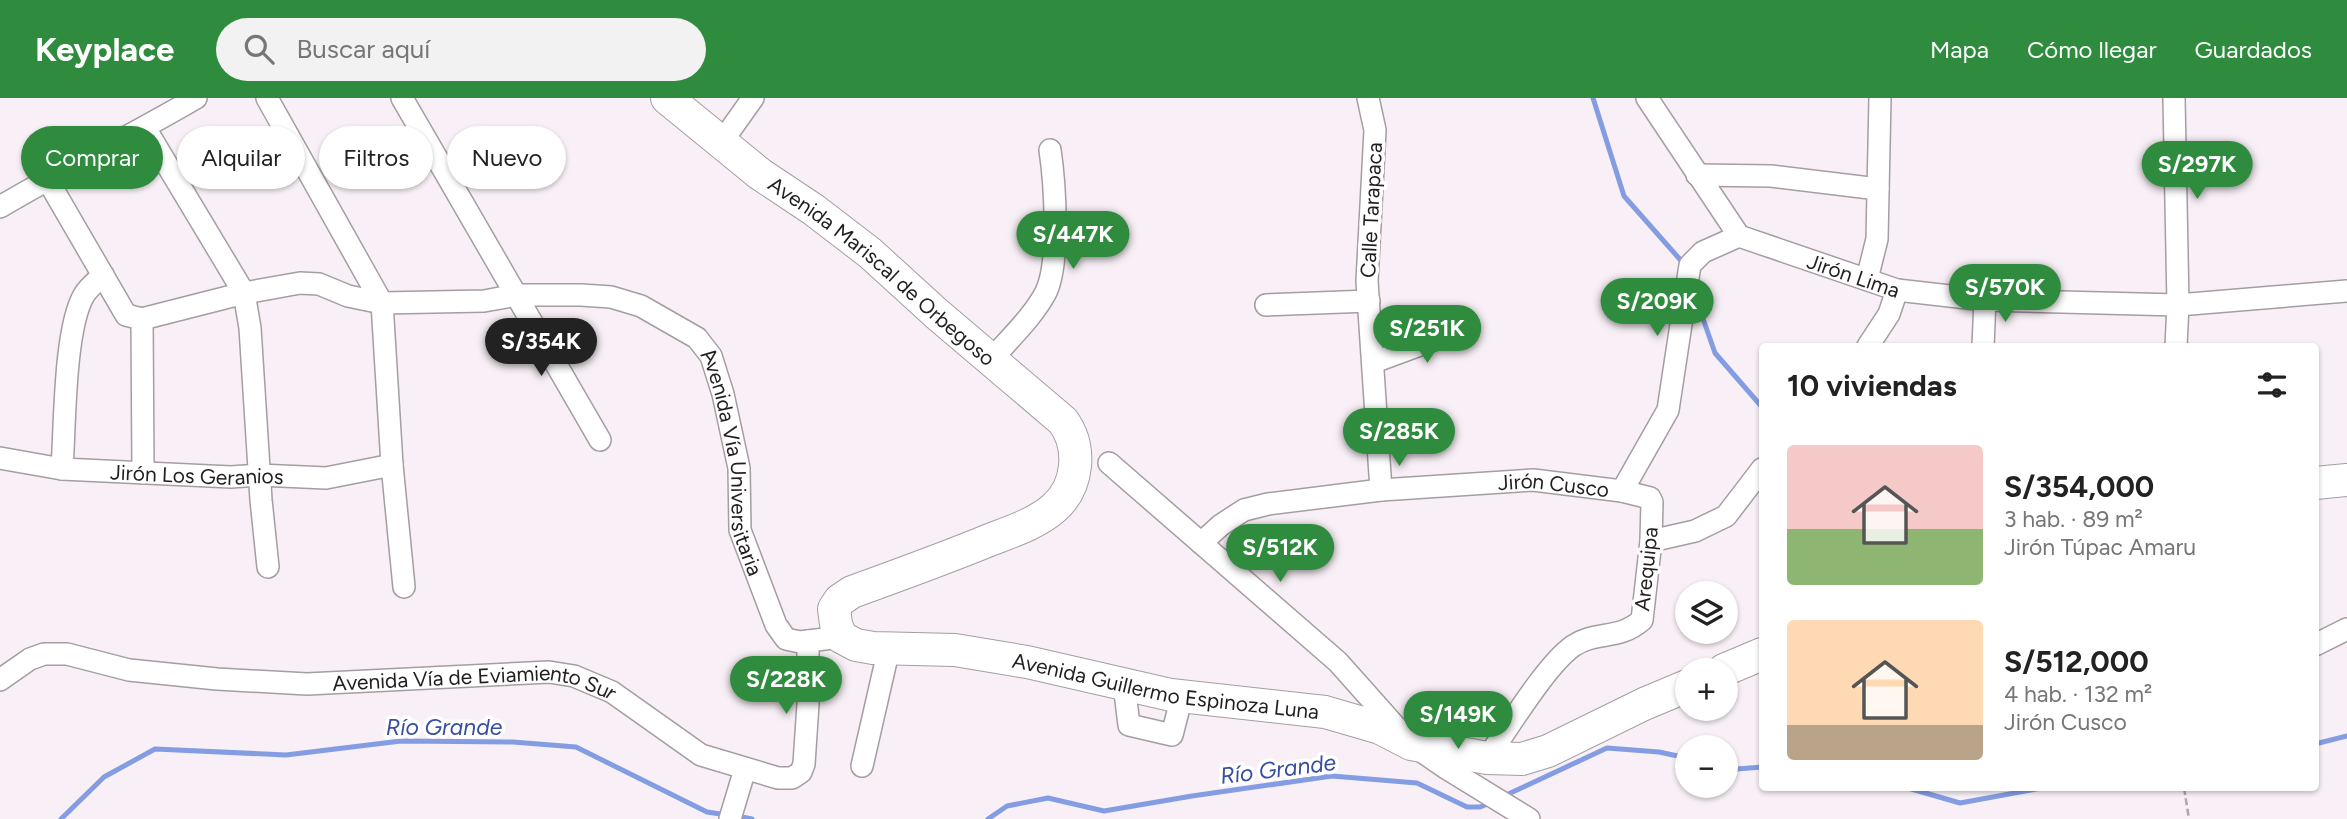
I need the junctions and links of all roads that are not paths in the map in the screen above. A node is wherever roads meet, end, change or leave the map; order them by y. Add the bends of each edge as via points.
1 (196, 98) edge
2 (267, 98) edge
3 (402, 98) edge
4 (667, 98) edge
5 (753, 98) edge
6 (1368, 98) edge
7 (1647, 98) edge
8 (1880, 98) edge
9 (2174, 98) edge
10 (148, 126) edge
11 (721, 143) junction
12 (1050, 150) dead end
13 (163, 158) edge
14 (1697, 176) junction
15 (30, 189) edge
16 (53, 189) edge
17 (1878, 189) junction
18 (0, 207) edge
19 (1739, 236) junction
20 (103, 275) junction
21 (1867, 279) junction
22 (1897, 290) junction
23 (2347, 291) edge
24 (244, 293) junction
25 (517, 295) junction
26 (1985, 300) junction
27 (1368, 301) junction
28 (382, 303) junction
29 (1266, 305) dead end
30 (2178, 305) junction
31 (142, 319) junction
32 (1466, 328) dead end
33 (1870, 343) edge
34 (1983, 343) edge
35 (2176, 343) edge
36 (991, 360) junction
37 (1374, 362) junction
38 (600, 440) dead end
39 (0, 458) edge
40 (1109, 463) dead end
41 (392, 465) junction
42 (62, 469) junction
43 (143, 473) junction
44 (1759, 473) edge
45 (259, 475) junction
46 (2347, 480) edge
47 (2319, 483) edge
48 (1381, 491) junction
49 (1622, 491) junction
50 (1651, 541) junction
51 (1201, 543) junction
52 (268, 567) dead end
53 (404, 587) dead end
54 (2347, 629) edge
55 (842, 637) junction
56 (808, 641) junction
57 (2319, 643) edge
58 (889, 648) junction
59 (1759, 655) edge
60 (1738, 664) edge
61 (0, 680) edge
62 (1675, 691) edge
63 (1411, 744) junction
64 (1487, 758) junction
65 (862, 766) dead end
66 (743, 775) junction
67 (1526, 817) edge
68 (730, 819) edge

1 - 10 street
2 - 28 street
3 - 25 street
4 - 11 highway, Avenida Mariscal de Orbegoso
5 - 11 street
6 - 27 street, Calle Tarapaca via 1375,130
7 - 14 street
8 - 17 street
9 - 30 street
11 - 36 highway, Avenida Mariscal de Orbegoso via 870,253
12 - 36 street via 1055,206 1052,275 1039,303
13 - 24 street
14 - 17 street via 1771,176
14 - 19 street
15 - 18 street
16 - 20 street
17 - 21 street via 1877,239
19 - 21 street, Jirón Lima
19 - 49 street, Jirón Cusco via 1703,252 1690,265 1668,410
20 - 31 street via 126,315
20 - 42 street via 85,293 76,313
21 - 22 street, Jirón Lima
22 - 26 street, Jirón Lima
22 - 33 street via 1889,314
23 - 30 street, Jirón Lima
24 - 28 street, Avenida Vía Universitaria via 319,284
24 - 31 street, Avenida Vía Universitaria
24 - 45 street
25 - 28 street, Avenida Vía Universitaria via 484,301
25 - 38 street
25 - 56 street, Avenida Vía Universitaria via 611,297 641,306 697,338 711,356 723,394 739,468 740,530 752,564 786,639
26 - 30 street, Jirón Lima
26 - 34 street
27 - 29 street
27 - 37 street, Calle Tarapaca
28 - 41 street
30 - 35 street
31 - 43 street
32 - 37 street
36 - 55 highway, Avenida Mariscal de Orbegoso via 1071,432 1076,460 1067,490 1054,507 1025,525 852,592 834,609
37 - 48 street, Calle Tarapaca
39 - 42 street, Jirón Los Geranios
40 - 51 street
41 - 45 street, Jirón Los Geranios via 326,478
41 - 53 street
42 - 43 street, Jirón Los Geranios
43 - 45 street, Jirón Los Geranios
44 - 50 street via 1726,516 1695,531
45 - 52 street
46 - 47 highway
48 - 49 street, Jirón Cusco via 1533,480
48 - 51 street, Jirón Cusco via 1244,510
49 - 50 street, Arequipa via 1646,495 1652,502
50 - 64 street, Arequipa via 1642,620 1622,634 1595,636 1572,647 1549,670
51 - 63 street via 1338,662
54 - 57 street
55 - 56 street, Avenida Vía Universitaria
55 - 58 highway, Avenida Guillermo Espinoza Luna via 856,645
56 - 66 street, Avenida Vía de Eviamiento Sur via 801,772 792,778
58 - 63 highway, Avenida Guillermo Espinoza Luna via 955,650 1182,696 1325,712 1380,728
58 - 65 street
59 - 60 highway
61 - 66 street, Avenida Vía de Eviamiento Sur via 44,654 67,654 129,670 307,684 549,672 574,676 612,692 701,755
62 - 64 highway, Avenida Guillermo Espinoza Luna via 1548,751 1522,759
63 - 64 highway, Avenida Guillermo Espinoza Luna
63 - 67 street
66 - 68 street

